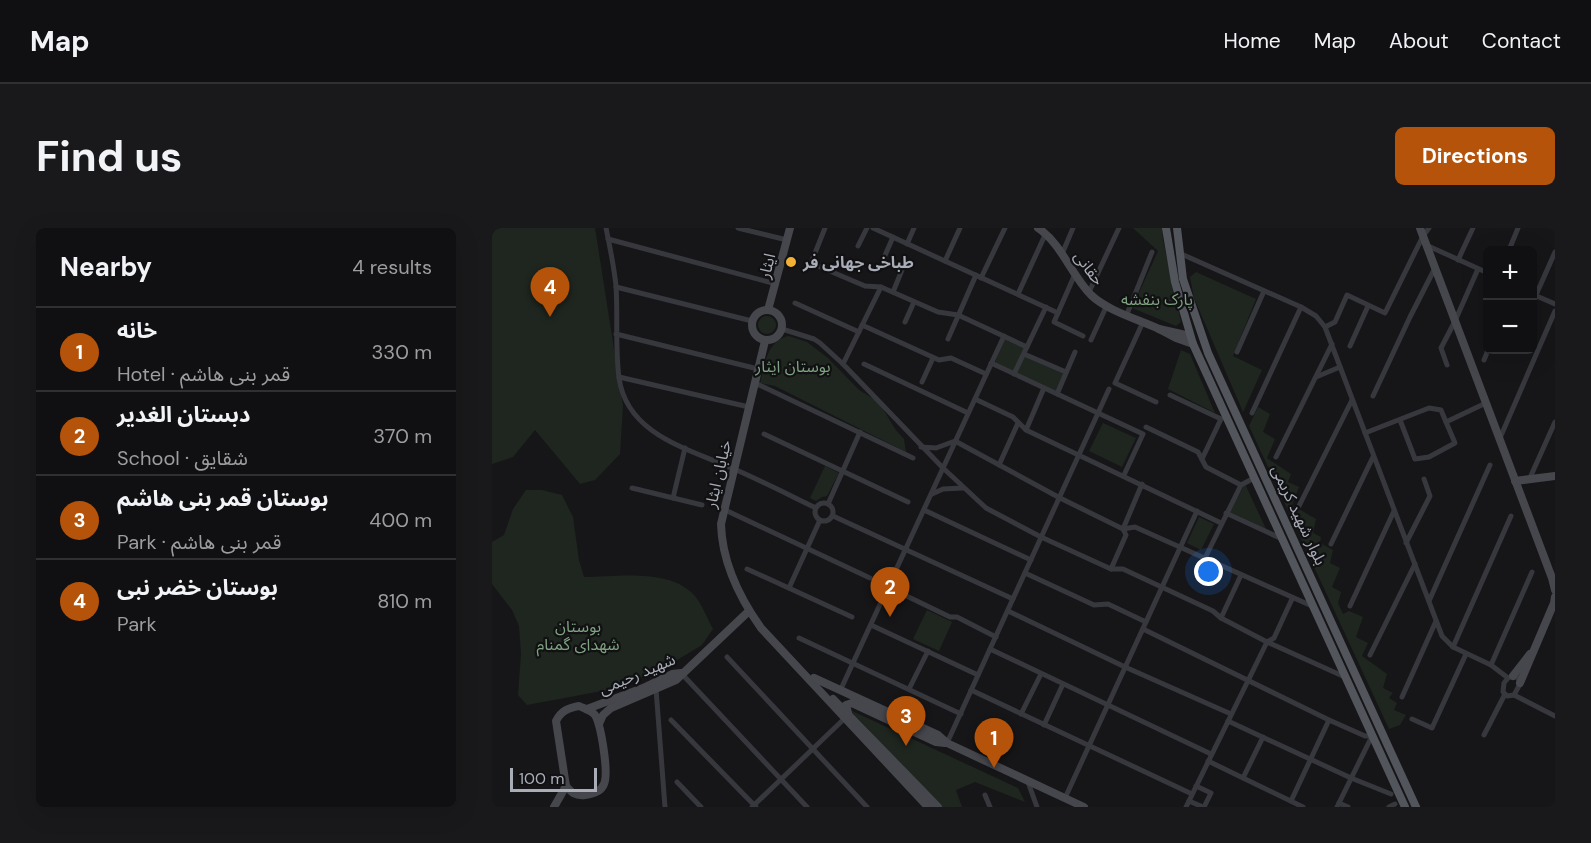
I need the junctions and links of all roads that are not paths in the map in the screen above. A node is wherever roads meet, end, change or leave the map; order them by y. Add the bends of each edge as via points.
1 (606, 228) edge
2 (738, 228) edge
3 (790, 228) edge
4 (825, 228) edge
5 (867, 228) edge
6 (873, 228) edge
7 (914, 228) edge
8 (960, 228) edge
9 (1005, 228) edge
10 (1038, 228) edge
11 (1073, 228) edge
12 (1119, 228) edge
13 (1166, 228) edge
14 (1177, 228) edge
15 (1429, 228) edge
16 (1473, 228) edge
17 (1518, 228) edge
18 (1421, 232) edge
19 (1046, 235) junction
20 (893, 237) junction
21 (608, 240) junction
22 (787, 240) junction
23 (907, 244) junction
24 (1426, 245) junction
25 (858, 246) dead end
26 (1511, 246) edge
27 (1152, 252) dead end
28 (1555, 252) edge
29 (1179, 253) junction
30 (1062, 254) junction
31 (883, 260) dead end
32 (1458, 260) junction
33 (945, 261) junction
34 (1435, 268) junction
35 (1478, 269) junction
36 (902, 270) dead end
37 (1483, 271) edge
38 (1076, 274) junction
39 (978, 276) junction
40 (776, 284) junction
41 (616, 287) junction
42 (881, 287) junction
43 (1537, 289) edge
44 (1264, 291) junction
45 (893, 292) junction
46 (1089, 292) junction
47 (1018, 294) junction
48 (1537, 296) edge
49 (915, 302) junction
50 (795, 303) dead end
51 (1555, 304) edge
52 (1107, 305) junction
53 (1368, 306) junction
54 (1301, 307) junction
55 (1046, 308) junction
56 (768, 310) junction
57 (1555, 311) edge
58 (1058, 313) junction
59 (1126, 314) junction
60 (958, 315) junction
61 (752, 321) junction
62 (1455, 321) junction
63 (905, 322) dead end
64 (1143, 322) junction
65 (862, 325) junction
66 (1325, 327) junction
67 (782, 328) junction
68 (859, 332) junction
69 (616, 334) junction
70 (1004, 336) junction
71 (1083, 336) dead end
72 (1202, 338) junction
73 (948, 339) dead end
74 (765, 340) junction
75 (1091, 340) dead end
76 (1191, 340) junction
77 (1332, 344) junction
78 (1350, 346) dead end
79 (1027, 347) junction
80 (1076, 352) dead end
81 (1237, 352) dead end
82 (1024, 354) junction
83 (1486, 354) edge
84 (933, 358) junction
85 (1484, 360) dead end
86 (991, 363) junction
87 (843, 364) junction
88 (864, 364) dead end
89 (1447, 366) dead end
90 (1340, 367) junction
91 (759, 369) junction
92 (1066, 372) junction
93 (986, 374) junction
94 (1014, 374) junction
95 (619, 377) junction
96 (1316, 377) junction
97 (922, 382) dead end
98 (755, 383) junction
99 (1044, 388) junction
100 (1109, 389) dead end
101 (1057, 394) junction
102 (1170, 395) dead end
103 (1373, 396) dead end
104 (975, 399) junction
105 (1352, 400) junction
106 (1156, 402) dead end
107 (1486, 404) junction
108 (749, 407) junction
109 (968, 413) junction
110 (1098, 413) junction
111 (1252, 414) dead end
112 (1224, 418) junction
113 (1400, 420) junction
114 (1446, 422) junction
115 (1555, 422) edge
116 (1018, 423) junction
117 (1146, 427) dead end
118 (1026, 430) junction
119 (860, 432) junction
120 (1365, 433) junction
121 (764, 434) dead end
122 (1499, 439) junction
123 (955, 441) junction
124 (921, 447) junction
125 (685, 448) junction
126 (1079, 455) junction
127 (1374, 456) junction
128 (1276, 457) dead end
129 (913, 458) dead end
130 (1202, 459) junction
131 (999, 465) junction
132 (1490, 465) dead end
133 (733, 468) junction
134 (943, 468) junction
135 (843, 470) junction
136 (1124, 475) junction
137 (1555, 476) edge
138 (1254, 478) junction
139 (1424, 478) dead end
140 (1529, 480) junction
141 (1515, 481) junction
142 (1142, 484) junction
143 (1241, 485) junction
144 (632, 488) dead end
145 (964, 488) junction
146 (930, 495) junction
147 (673, 498) junction
148 (1060, 498) junction
149 (908, 502) dead end
150 (828, 504) junction
151 (702, 505) dead end
152 (1299, 506) dead end
153 (723, 508) junction
154 (816, 508) junction
155 (924, 510) junction
156 (1394, 511) junction
157 (1197, 512) junction
158 (1226, 513) junction
159 (833, 516) junction
160 (1511, 516) dead end
161 (820, 520) junction
162 (1221, 523) junction
163 (1123, 530) junction
164 (1041, 537) junction
165 (1282, 538) junction
166 (1406, 543) junction
167 (1331, 544) dead end
168 (906, 548) junction
169 (1180, 548) junction
170 (808, 549) junction
171 (1205, 558) junction
172 (1031, 560) junction
173 (1415, 564) junction
174 (747, 569) dead end
175 (1111, 569) junction
176 (1532, 572) dead end
177 (1025, 573) junction
178 (1241, 575) junction
179 (870, 578) dead end
180 (888, 587) junction
181 (789, 588) junction
182 (1162, 588) junction
183 (1555, 590) edge
184 (1555, 597) edge
185 (1292, 598) junction
186 (1013, 599) junction
187 (1429, 601) junction
188 (1350, 606) dead end
189 (1314, 607) junction
190 (749, 611) junction
191 (1008, 611) junction
192 (852, 617) dead end
193 (1221, 618) junction
194 (1436, 621) junction
195 (1146, 622) junction
196 (871, 625) junction
197 (1143, 629) junction
198 (996, 637) junction
199 (799, 638) dead end
200 (1267, 642) junction
201 (1453, 647) junction
202 (990, 649) junction
203 (928, 651) junction
204 (1531, 653) junction
205 (1466, 654) junction
206 (1370, 655) dead end
207 (727, 657) dead end
208 (853, 663) junction
209 (1491, 665) junction
210 (1125, 667) junction
211 (681, 673) junction
212 (1041, 674) junction
213 (978, 675) junction
214 (1345, 677) junction
215 (1511, 677) junction
216 (814, 678) junction
217 (1248, 680) junction
218 (1520, 683) junction
219 (1063, 684) junction
220 (656, 689) junction
221 (909, 689) junction
222 (971, 690) junction
223 (840, 691) junction
224 (1505, 694) junction
225 (1514, 695) junction
226 (1402, 696) dead end
227 (1107, 706) junction
228 (587, 709) junction
229 (961, 714) junction
230 (1021, 714) junction
231 (1231, 714) junction
232 (846, 716) junction
233 (1555, 716) edge
234 (1412, 719) dead end
235 (671, 720) dead end
236 (1329, 720) junction
237 (1228, 721) junction
238 (599, 724) junction
239 (1044, 724) junction
240 (1484, 735) dead end
241 (1372, 736) junction
242 (1263, 737) junction
243 (947, 743) junction
244 (1089, 746) junction
245 (813, 749) junction
246 (1211, 754) junction
247 (1311, 759) junction
248 (1208, 761) junction
249 (1243, 778) junction
250 (1351, 778) junction
251 (782, 780) junction
252 (677, 782) dead end
253 (1028, 782) junction
254 (566, 786) junction
255 (1196, 786) junction
256 (1192, 794) junction
257 (1390, 794) dead end
258 (986, 795) dead end
259 (1065, 798) junction
260 (1189, 801) junction
261 (1291, 801) junction
262 (1338, 805) edge
263 (754, 806) edge
264 (554, 807) edge
265 (665, 807) edge
266 (701, 807) edge
267 (807, 807) edge
268 (867, 807) edge
269 (928, 807) edge
270 (938, 807) edge
271 (990, 807) edge
272 (1037, 807) edge
273 (1084, 807) edge
274 (1186, 807) edge
275 (1204, 807) edge
276 (1303, 807) edge
277 (1348, 807) edge
278 (1405, 807) edge
279 (1416, 807) edge

1 - 21 street
2 - 22 street
3 - 22 street, ایثار
4 - 42 street via 811,263 865,286
5 - 25 street
6 - 20 street
7 - 23 street
8 - 33 street
9 - 39 street
10 - 19 street, حقانی
11 - 30 street
12 - 46 street
13 - 76 main road, بلوار شهید کریمی
14 - 29 main road, بلوار شهید کریمی
15 - 18 street
16 - 32 street
17 - 26 street
18 - 24 street
18 - 53 street via 1385,313
19 - 30 street, حقانی
19 - 47 street
20 - 23 street
20 - 31 street
21 - 40 street
21 - 41 street
22 - 40 street, ایثار
23 - 33 street
24 - 32 street
24 - 34 street
27 - 59 street
28 - 43 street
29 - 44 street
29 - 72 main road, بلوار شهید کریمی
30 - 38 street, حقانی
32 - 35 street
33 - 39 street
34 - 62 street
34 - 103 street
35 - 37 street
35 - 62 street
36 - 45 street
38 - 46 street, حقانی
38 - 58 street
39 - 47 street
39 - 60 street
40 - 56 street, ایثار
41 - 61 street
41 - 69 street
42 - 45 street
42 - 65 street
44 - 54 street
44 - 81 street
45 - 49 street
46 - 52 street, حقانی
47 - 55 street
48 - 51 street
49 - 60 street
49 - 63 street
50 - 68 street
52 - 59 street, حقانی
52 - 75 street
53 - 66 street via 1347,295 1335,322
53 - 78 street
54 - 66 street
54 - 111 street
55 - 58 street
55 - 79 street
56 - 61 street
56 - 67 street via 781,318
57 - 122 street
58 - 71 street via 1054,322
59 - 64 street, حقانی
60 - 70 street
60 - 73 street
61 - 74 street via 754,334
62 - 89 street via 1441,348
62 - 107 street
64 - 76 street, حقانی
64 - 106 street via 1115,383
65 - 68 street
65 - 84 street
66 - 77 street
67 - 74 street via 778,336
67 - 87 street via 814,339
68 - 87 street
69 - 91 street
69 - 95 street
70 - 79 street
70 - 86 street
72 - 76 main road
72 - 279 main road, بلوار شهید کریمی
74 - 91 street, خیابان ایثار
76 - 112 main road, بلوار شهید کریمی
77 - 90 street
77 - 96 street
79 - 82 street
80 - 92 street
82 - 92 street
82 - 94 street
83 - 85 street
84 - 93 street via 951,357
84 - 97 street
86 - 93 street
86 - 94 street
87 - 124 street
88 - 109 street
90 - 96 street
90 - 105 street
91 - 98 street, خیابان ایثار
92 - 101 street
93 - 104 street
94 - 99 street
95 - 108 street
95 - 125 street via 627,403 642,424
96 - 128 street
98 - 108 street, خیابان ایثار
98 - 119 street
99 - 101 street
99 - 118 street
100 - 110 street
101 - 110 street
102 - 112 street
104 - 109 street
104 - 116 street
105 - 120 street
105 - 152 street
107 - 114 street
107 - 122 street
108 - 133 street, خیابان ایثار
109 - 123 street
110 - 126 street
110 - 136 street via 1143,434
112 - 130 street
112 - 138 main road, بلوار شهید کریمی
113 - 114 street via 1428,408 1441,410
113 - 114 street via 1415,459 1429,457 1455,443
113 - 120 street
115 - 140 street
116 - 118 street
116 - 131 street
117 - 130 street via 1198,452
118 - 126 street
119 - 129 street
119 - 135 street
120 - 127 street
121 - 135 street
122 - 141 street
123 - 124 street via 936,448
123 - 131 street
123 - 134 street
124 - 134 street
125 - 133 street
125 - 147 street
126 - 136 street
126 - 148 street
127 - 156 street
127 - 167 street
130 - 143 street via 1206,467
131 - 148 street
132 - 187 street
133 - 153 street, خیابان ایثار
133 - 154 street
134 - 145 street
134 - 146 street
135 - 149 street
135 - 150 street
136 - 142 street
137 - 140 street
138 - 143 street
138 - 165 main road, بلوار شهید کریمی
139 - 166 street via 1430,496
140 - 141 street
141 - 183 street
142 - 157 street
142 - 163 street
143 - 158 street
144 - 147 street
145 - 146 street via 943,489
145 - 164 street via 986,508
146 - 155 street
147 - 151 street
148 - 163 street
148 - 164 street
150 - 154 street
150 - 159 street
153 - 170 street
153 - 190 street, خیابان ایثار via 721,538 726,560
154 - 161 street
155 - 168 street
155 - 172 street
156 - 166 street
156 - 188 street
157 - 162 street
157 - 169 street
158 - 162 street
158 - 165 street
159 - 161 street via 828,521
159 - 168 street
160 - 201 street
161 - 170 street
162 - 171 street
163 - 169 street via 1136,527
163 - 175 street via 1126,535
164 - 172 street
164 - 175 street
165 - 189 main road, بلوار شهید کریمی
166 - 173 street
168 - 180 street
168 - 186 street
169 - 171 street
169 - 182 street
170 - 179 street
170 - 181 street
171 - 178 street
172 - 177 street
173 - 187 street
173 - 206 street
174 - 181 street
175 - 182 street via 1123,569
176 - 209 street
177 - 186 street
177 - 195 street via 1094,605 1108,604
178 - 185 street
178 - 193 street
180 - 196 street
180 - 198 street
181 - 192 street
182 - 193 street
182 - 195 street
184 - 204 street
185 - 189 street
185 - 200 street via 1274,638
186 - 191 street
187 - 194 street
189 - 214 main road, بلوار شهید کریمی
190 - 211 street, شهید رحیمی
190 - 216 street
190 - 232 street
191 - 198 street
191 - 210 street
193 - 200 street
194 - 201 street via 1442,636
194 - 226 street
195 - 197 street
196 - 203 street
196 - 208 street
197 - 210 street
197 - 217 street
198 - 202 street
199 - 208 street
200 - 214 street
200 - 217 street
201 - 205 street
202 - 212 street
202 - 213 street
203 - 213 street
203 - 221 street
204 - 215 street
204 - 218 street
205 - 209 street
205 - 234 street via 1432,728
207 - 245 street
208 - 221 street
208 - 223 street
209 - 215 street
210 - 227 street
210 - 231 street
211 - 220 street via 676,680
211 - 228 street, شهید رحیمی
211 - 251 street
212 - 219 street
212 - 230 street
213 - 222 street
214 - 241 main road, بلوار شهید کریمی
215 - 218 street via 1518,678
215 - 224 street via 1503,689
216 - 223 street
216 - 232 street
217 - 231 street
217 - 236 street
218 - 225 street
219 - 227 street
219 - 239 street
220 - 238 street via 611,708
220 - 265 street
221 - 229 street
222 - 229 street
222 - 230 street
223 - 243 street via 938,735
224 - 225 street
224 - 240 street
225 - 233 street
227 - 244 street
227 - 246 street
228 - 238 street
228 - 254 street, شهید رحیمی via 569,708 556,721
229 - 243 street
230 - 239 street
231 - 237 street
232 - 243 street via 846,705 852,703 936,742
232 - 245 street
232 - 269 street
232 - 270 street
235 - 263 street
236 - 241 street
236 - 247 street
237 - 242 street
237 - 246 street
238 - 254 street via 605,782 594,794 573,794
239 - 244 street
241 - 250 street
241 - 278 main road, بلوار شهید کریمی
242 - 247 street
242 - 249 street
243 - 253 street
244 - 256 street
244 - 259 street
245 - 251 street
245 - 268 street
246 - 248 street
247 - 250 street
247 - 261 street
248 - 249 street
248 - 255 street
249 - 261 street
250 - 257 street
250 - 262 street
251 - 263 street
251 - 267 street
252 - 266 street
253 - 259 street
253 - 272 street
254 - 264 street
255 - 256 street
255 - 275 street via 1211,793
256 - 260 street
258 - 271 street
259 - 273 street
260 - 274 street
260 - 275 street
261 - 276 street
262 - 277 street

